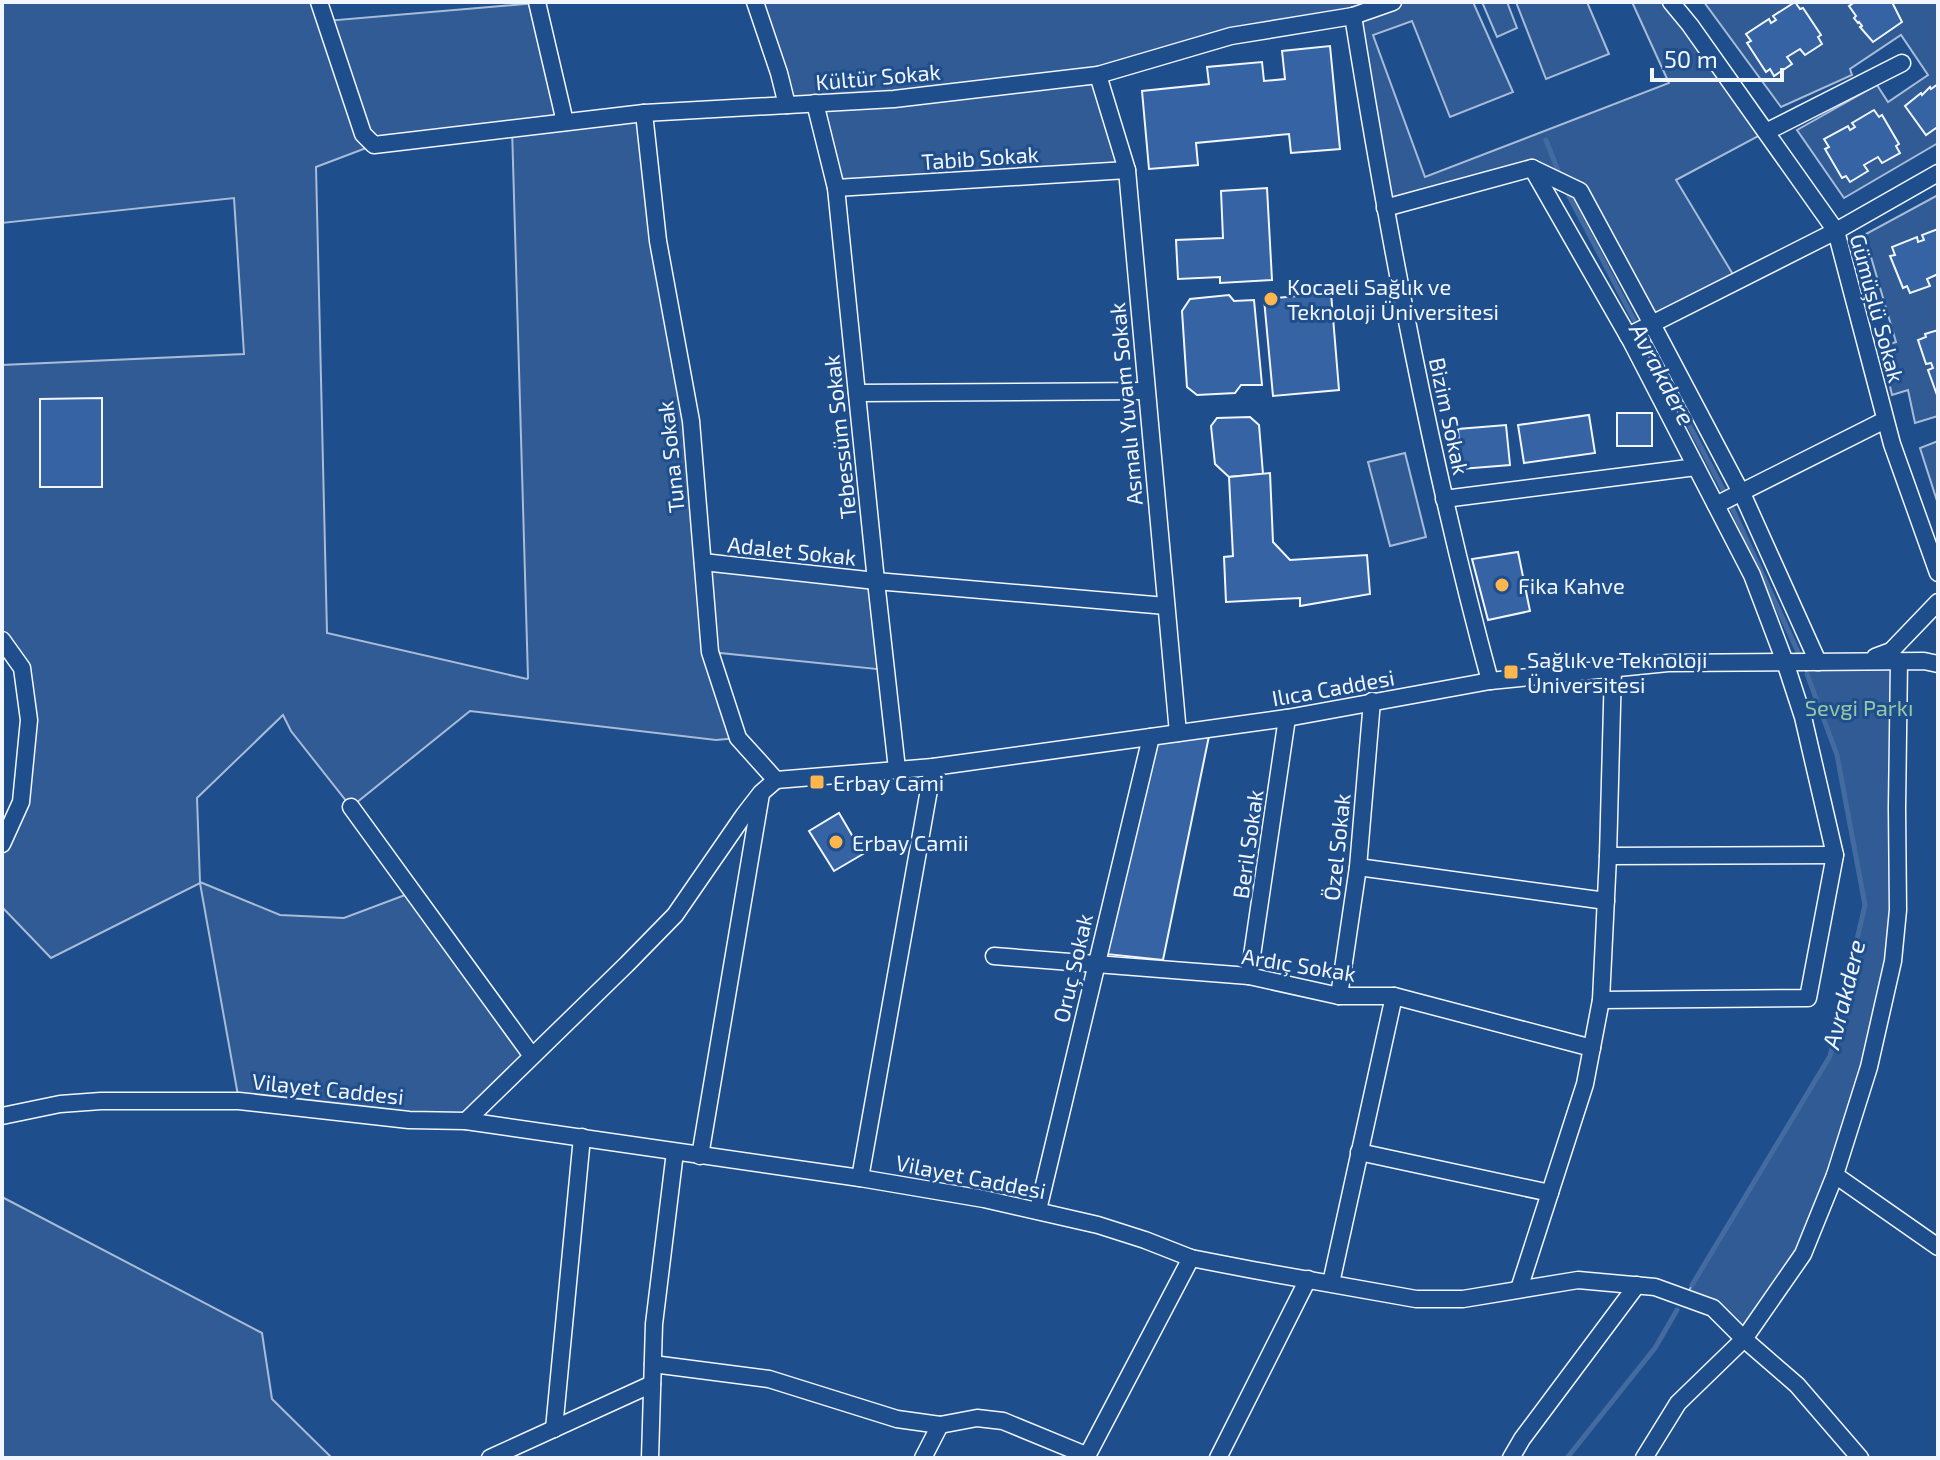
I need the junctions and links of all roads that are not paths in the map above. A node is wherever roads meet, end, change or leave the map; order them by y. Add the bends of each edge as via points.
1 (319, 2) edge
2 (537, 2) edge
3 (755, 2) edge
4 (1393, 2) edge
5 (1671, 2) edge
6 (1353, 16) junction
7 (1902, 63) dead end
8 (1098, 75) junction
9 (815, 103) junction
10 (787, 105) junction
11 (644, 113) junction
12 (565, 122) junction
13 (1766, 132) junction
14 (1532, 168) junction
15 (1127, 170) junction
16 (1938, 173) edge
17 (836, 188) junction
18 (1385, 208) junction
19 (1836, 231) junction
20 (1652, 324) junction
21 (1628, 336) junction
22 (1146, 391) junction
23 (857, 393) junction
24 (1885, 420) junction
25 (1696, 467) junction
26 (1741, 492) junction
27 (1444, 499) junction
28 (1716, 505) junction
29 (703, 562) junction
30 (1938, 573) edge
31 (876, 581) junction
32 (1938, 602) edge
33 (1166, 606) junction
34 (2, 640) edge
35 (1862, 661) junction
36 (1899, 661) junction
37 (1785, 662) junction
38 (1818, 662) junction
39 (1938, 664) edge
40 (1613, 669) junction
41 (1490, 681) junction
42 (1372, 701) junction
43 (1287, 718) junction
44 (1178, 733) junction
45 (1151, 737) junction
46 (933, 767) junction
47 (897, 769) junction
48 (776, 780) junction
49 (761, 793) junction
50 (351, 807) dead end
51 (2, 844) edge
52 (1835, 855) junction
53 (1608, 856) junction
54 (1358, 867) junction
55 (1606, 901) junction
56 (994, 956) dead end
57 (1096, 964) junction
58 (1249, 976) junction
59 (1339, 996) junction
60 (1394, 996) junction
61 (1601, 1000) junction
62 (1592, 1048) junction
63 (532, 1056) junction
64 (2, 1116) edge
65 (466, 1121) junction
66 (582, 1137) junction
67 (675, 1152) junction
68 (1359, 1152) junction
69 (700, 1156) junction
70 (1835, 1175) junction
71 (860, 1178) junction
72 (1550, 1193) junction
73 (1038, 1210) junction
74 (1938, 1247) edge
75 (1191, 1258) junction
76 (1308, 1279) junction
77 (1331, 1283) junction
78 (1637, 1285) junction
79 (1519, 1289) junction
80 (1744, 1339) junction
81 (653, 1364) junction
82 (652, 1384) junction
83 (940, 1425) junction
84 (554, 1429) junction
85 (1087, 1457) edge
86 (490, 1458) edge
87 (650, 1458) edge
88 (923, 1458) edge
89 (1218, 1458) edge
90 (1511, 1458) edge
91 (1644, 1458) edge
92 (1860, 1458) edge

1 - 12 street, Kültür Sokak via 363,134 374,145
2 - 12 street
3 - 10 street
4 - 6 street, Kültür Sokak
5 - 13 street, Gümüşlü Sokak
6 - 8 street, Kültür Sokak via 1231,36
6 - 18 street, Bizim Sokak
7 - 13 street
8 - 9 street, Kültür Sokak
8 - 15 street, Asmalı Yuvam Sokak
9 - 10 street, Kültür Sokak
9 - 17 street, Tebessüm Sokak
10 - 11 street, Kültür Sokak
11 - 12 street, Kültür Sokak
11 - 29 street, Tuna Sokak via 658,241 691,421
13 - 19 street, Gümüşlü Sokak
14 - 18 street
14 - 20 street via 1580,191
14 - 21 street
15 - 17 street, Tabib Sokak
15 - 22 street, Asmalı Yuvam Sokak
16 - 19 street
17 - 23 street, Tebessüm Sokak
18 - 27 street, Bizim Sokak
19 - 20 street
19 - 24 street, Gümüşlü Sokak
20 - 21 street
20 - 26 street
21 - 25 street
22 - 23 street
22 - 33 street, Asmalı Yuvam Sokak
23 - 31 street, Tebessüm Sokak
24 - 26 street
24 - 30 street, Gümüşlü Sokak
25 - 27 street
25 - 28 street
26 - 28 street
26 - 38 street
27 - 41 street, Bizim Sokak
28 - 37 street via 1752,575
29 - 31 street, Adalet Sokak
29 - 48 street, Tuna Sokak via 710,652 738,738
31 - 33 street, Adalet Sokak
31 - 47 street, Tebessüm Sokak
32 - 35 street via 1891,651
33 - 44 street, Asmalı Yuvam Sokak
34 - 51 street via 22,668 29,720 21,802
35 - 36 street, Ilıca Caddesi
35 - 38 street, Ilıca Caddesi
36 - 39 street, Ilıca Caddesi
36 - 70 street via 1893,961 1869,1067
37 - 38 street, Ilıca Caddesi
37 - 40 street, Ilıca Caddesi
37 - 52 street
40 - 41 street, Ilıca Caddesi
40 - 53 street
41 - 42 street, Ilıca Caddesi
42 - 43 street, Ilıca Caddesi
42 - 54 street, Özel Sokak
43 - 44 street, Ilıca Caddesi
43 - 58 street, Beril Sokak
44 - 45 street, Ilıca Caddesi
45 - 46 street, Ilıca Caddesi
45 - 57 street, Oruç Sokak
46 - 47 street, Ilıca Caddesi
46 - 71 street
47 - 48 street, Ilıca Caddesi
48 - 49 street
49 - 63 street via 675,915
49 - 69 street
50 - 63 street
52 - 53 street
52 - 61 street via 1808,998
53 - 55 street
54 - 55 street
54 - 59 street, Özel Sokak
55 - 61 street
56 - 57 street, Ardıç Sokak
57 - 58 street, Ardıç Sokak
57 - 73 street, Oruç Sokak
58 - 59 street, Ardıç Sokak
59 - 60 street, Ardıç Sokak
60 - 62 street, Ardıç Sokak
60 - 68 street
61 - 62 street
62 - 72 street
63 - 65 street
64 - 65 street, Vilayet Caddesi via 101,1101 239,1101 409,1120
65 - 66 street, Vilayet Caddesi
66 - 67 street, Vilayet Caddesi
66 - 84 street
67 - 69 street, Vilayet Caddesi
67 - 81 street
68 - 72 street
68 - 77 street
69 - 71 street, Vilayet Caddesi
70 - 74 street
70 - 80 street via 1803,1254
71 - 73 street, Vilayet Caddesi
72 - 79 street
73 - 75 street, Vilayet Caddesi
75 - 76 street, Vilayet Caddesi
75 - 85 street
76 - 77 street, Vilayet Caddesi
76 - 89 street
77 - 79 street, Vilayet Caddesi via 1416,1299 1463,1299
78 - 79 street, Vilayet Caddesi via 1578,1280
78 - 80 street, Vilayet Caddesi via 1713,1308
78 - 90 street
80 - 91 street via 1678,1403
80 - 92 street, Vilayet Caddesi via 1797,1385
81 - 82 street
81 - 83 street via 769,1379 897,1419
82 - 84 street
82 - 87 street
83 - 85 street via 977,1418 1003,1421
83 - 88 street
84 - 86 street

